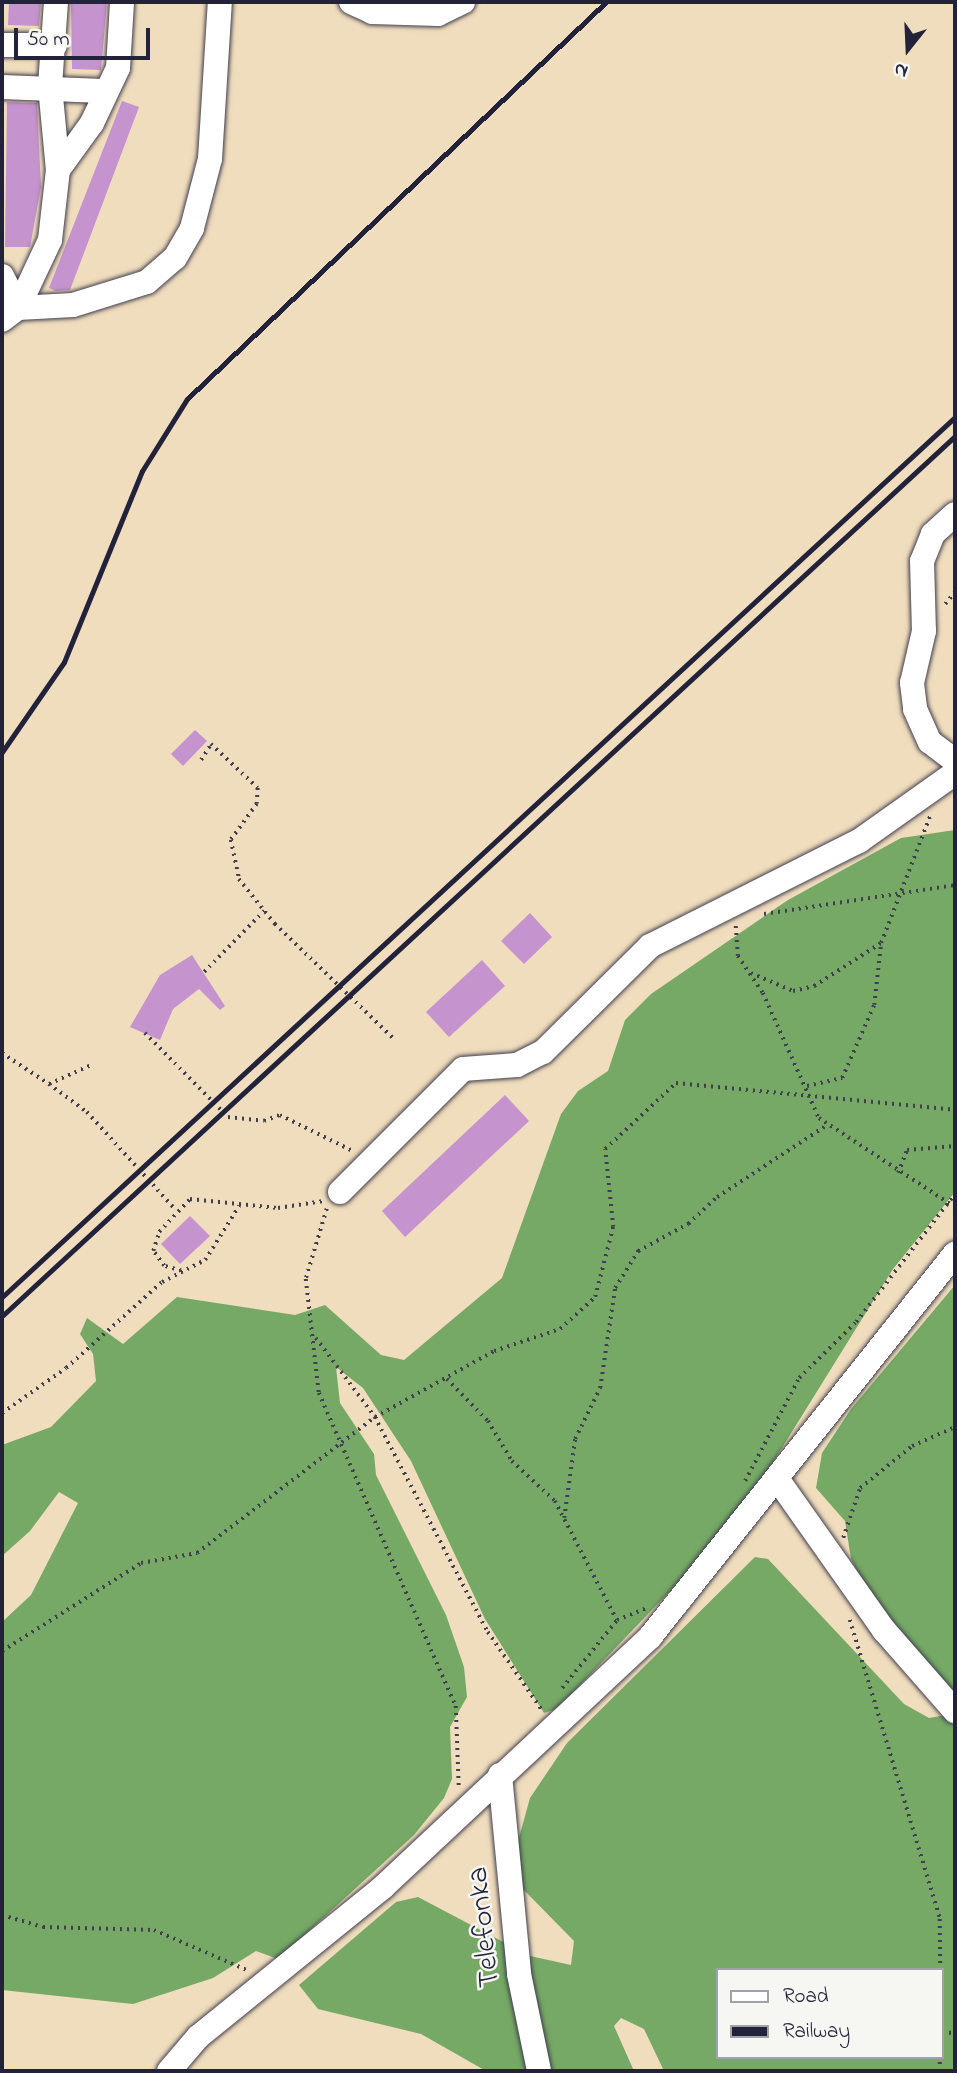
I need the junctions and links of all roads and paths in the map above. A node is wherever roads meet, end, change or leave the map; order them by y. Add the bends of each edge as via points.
1 (56, 2) edge
2 (122, 2) edge
3 (220, 2) edge
4 (351, 2) edge
5 (463, 2) edge
6 (2, 45) edge
7 (55, 45) junction
8 (50, 86) junction
9 (2, 87) edge
10 (103, 91) junction
11 (58, 170) junction
12 (2, 276) edge
13 (10, 314) edge
14 (955, 514) edge
15 (201, 760) dead end
16 (955, 761) edge
17 (949, 778) edge
18 (955, 886) edge
19 (900, 894) junction
20 (264, 911) junction
21 (757, 915) dead end
22 (744, 916) dead end
23 (881, 943) junction
24 (204, 972) dead end
25 (749, 972) junction
26 (145, 1033) dead end
27 (394, 1039) dead end
28 (2, 1053) edge
29 (91, 1065) dead end
30 (49, 1084) junction
31 (807, 1086) junction
32 (814, 1100) junction
33 (955, 1110) edge
34 (827, 1125) junction
35 (955, 1146) edge
36 (371, 1160) junction
37 (898, 1173) junction
38 (340, 1192) dead end
39 (955, 1194) edge
40 (948, 1202) junction
41 (239, 1206) junction
42 (955, 1207) edge
43 (175, 1209) junction
44 (955, 1254) edge
45 (183, 1272) junction
46 (314, 1336) junction
47 (447, 1378) junction
48 (2, 1413) edge
49 (374, 1417) junction
50 (955, 1427) edge
51 (337, 1443) junction
52 (778, 1480) junction
53 (740, 1488) dead end
54 (564, 1518) junction
55 (835, 1565) junction
56 (656, 1598) dead end
57 (849, 1616) dead end
58 (617, 1620) junction
59 (2, 1651) edge
60 (559, 1692) dead end
61 (552, 1703) dead end
62 (955, 1711) edge
63 (549, 1721) junction
64 (500, 1775) junction
65 (457, 1815) junction
66 (2, 1915) edge
67 (940, 1968) edge
68 (274, 1979) junction
69 (169, 2071) edge
70 (539, 2071) edge

1 - 7 street
2 - 10 street via 118,68
3 - 13 street via 210,159 192,228 176,258 147,282 73,305
4 - 5 street via 372,12 438,14
6 - 7 street
7 - 8 street
8 - 9 street
8 - 10 street
8 - 11 street
10 - 11 street via 92,122
11 - 13 street via 50,240
12 - 13 street
14 - 16 street via 933,534 922,561 924,631 912,683 915,709 930,742
15 - 20 path via 211,744 258,788 257,804 231,844 239,878
17 - 19 path
17 - 36 street via 859,841 650,946 543,1052 517,1065 463,1069
18 - 19 path
19 - 21 path
19 - 23 path
20 - 24 path
20 - 27 path
22 - 25 path via 732,918 738,956
23 - 25 path via 814,986 793,991
23 - 31 path via 874,1005 842,1078
25 - 31 path
26 - 36 path via 228,1117 287,1117
28 - 30 path
29 - 30 path
30 - 43 path via 87,1112
31 - 32 path
32 - 33 path
32 - 34 path
32 - 47 path via 677,1083 605,1149 613,1227 595,1297 560,1329 494,1351
34 - 37 path
34 - 54 path via 717,1197 688,1224 638,1251 615,1288 600,1388 575,1439
35 - 37 path via 907,1150
36 - 38 street
37 - 40 path via 923,1182
39 - 40 path
40 - 42 path
40 - 53 path via 856,1322 799,1378
41 - 43 path via 190,1199
41 - 45 path via 205,1260
41 - 46 path via 330,1200 306,1279
43 - 45 path via 153,1251 164,1266
44 - 52 street
45 - 48 path
46 - 49 path
46 - 51 path via 319,1393
47 - 49 path
47 - 54 path
49 - 51 path
49 - 63 path via 488,1632
50 - 55 path via 912,1446 860,1488
51 - 59 path via 197,1553 141,1563
51 - 65 path via 456,1706
52 - 55 street
52 - 63 street via 650,1637
54 - 58 path
55 - 62 street
56 - 58 path
57 - 67 path via 940,1919
58 - 60 path
61 - 63 path
63 - 64 street
64 - 65 street
64 - 70 street, Telefonka via 519,1974
65 - 68 street
66 - 68 path via 43,1927 154,1930
68 - 69 street via 207,2029

